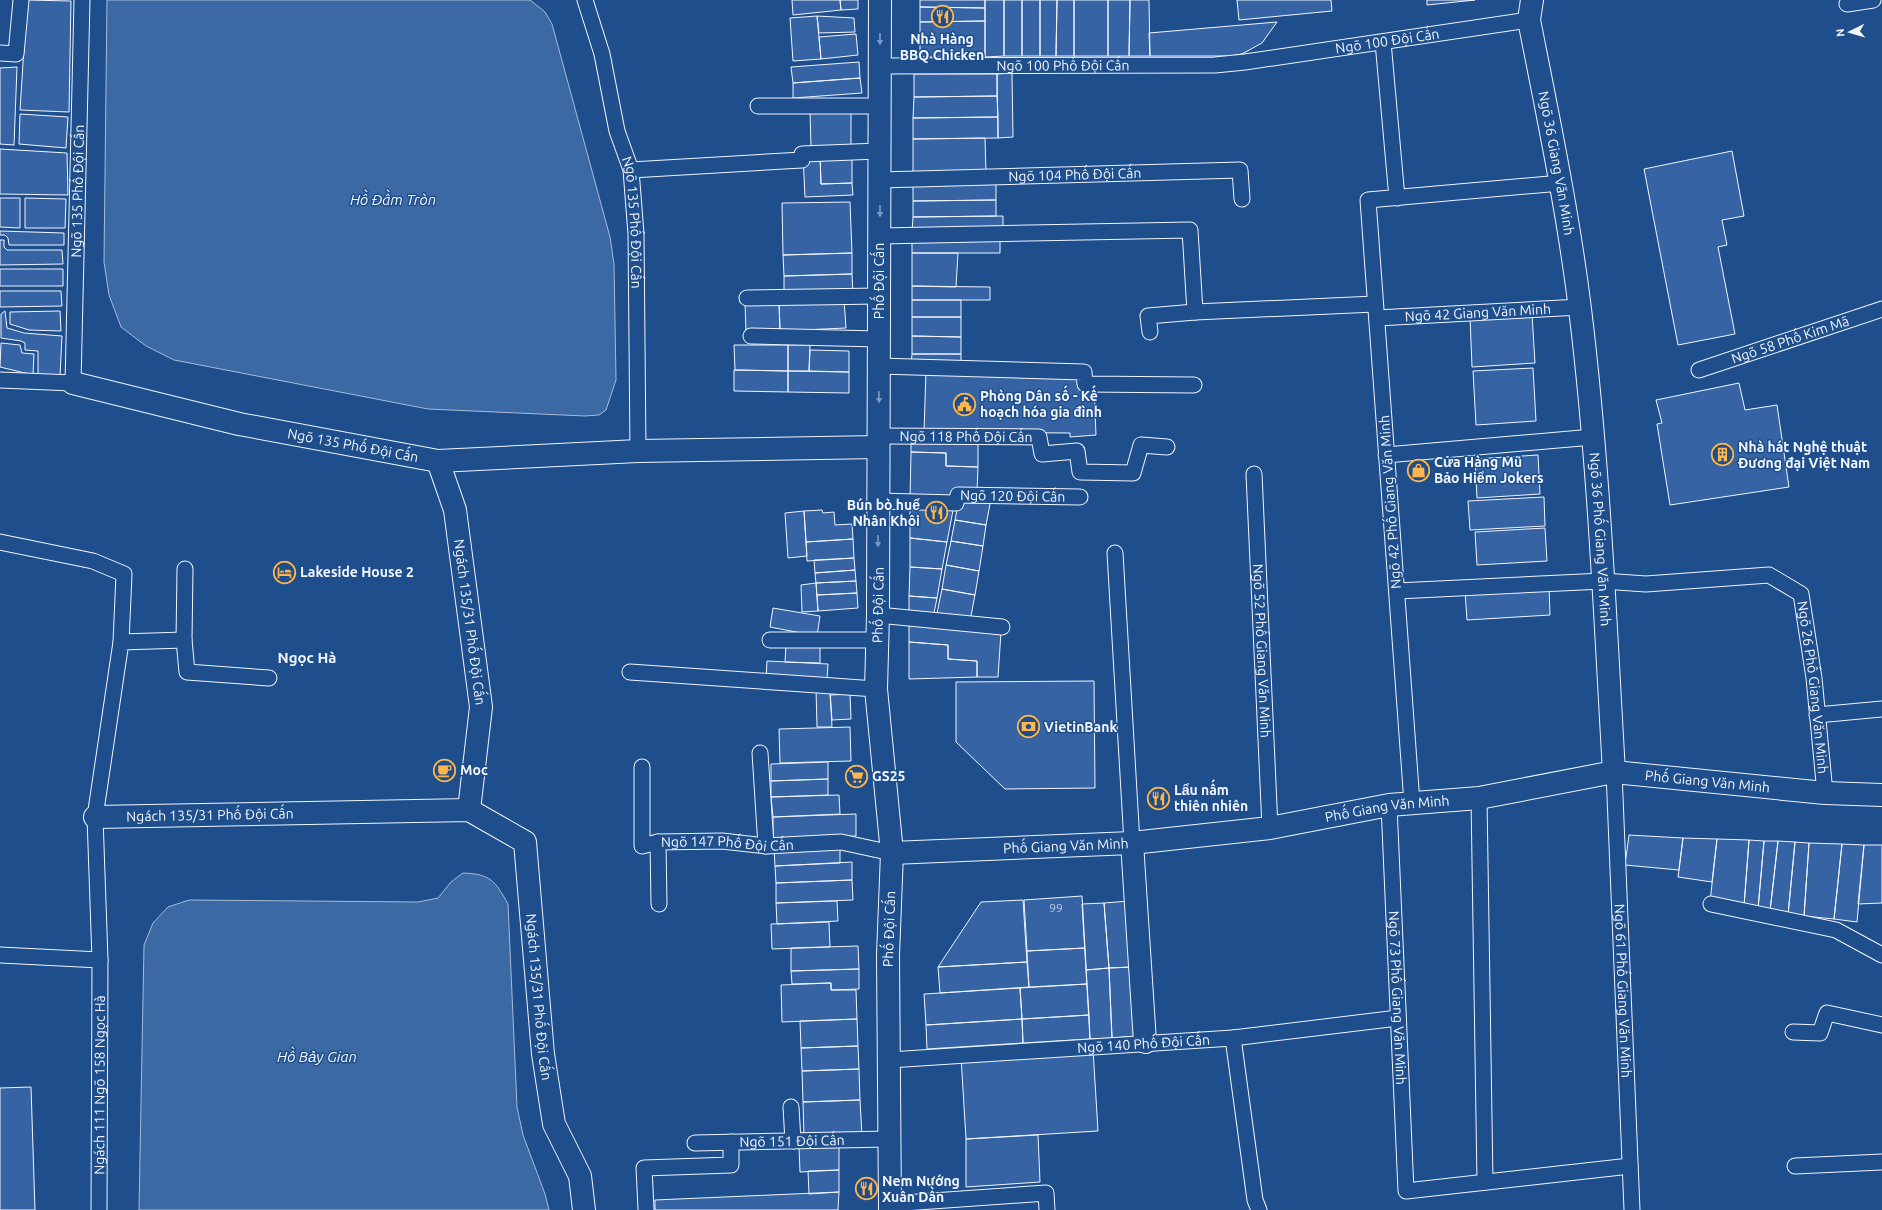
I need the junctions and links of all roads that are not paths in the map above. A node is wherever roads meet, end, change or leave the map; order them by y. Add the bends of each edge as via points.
1 (21, 0) edge
2 (82, 0) edge
3 (585, 0) edge
4 (880, 0) edge
5 (1873, 0) edge
6 (1847, 4) dead end
7 (1530, 10) edge
8 (1383, 42) junction
9 (0, 53) edge
10 (1245, 62) joint
11 (880, 66) junction
12 (758, 106) dead end
13 (880, 106) junction
14 (879, 151) junction
15 (631, 170) junction
16 (880, 180) junction
17 (1561, 183) junction
18 (1397, 198) junction
19 (1242, 199) dead end
20 (880, 236) junction
21 (879, 296) junction
22 (747, 298) dead end
23 (1580, 307) junction
24 (1882, 309) edge
25 (1376, 311) junction
26 (1195, 312) junction
27 (1150, 332) dead end
28 (751, 336) dead end
29 (879, 339) junction
30 (878, 366) junction
31 (1699, 370) dead end
32 (0, 380) edge
33 (73, 383) junction
34 (1194, 385) dead end
35 (1593, 437) junction
36 (878, 442) junction
37 (1167, 448) dead end
38 (638, 451) junction
39 (1386, 455) junction
40 (438, 461) junction
41 (1254, 474) dead end
42 (1080, 498) dead end
43 (878, 501) junction
44 (0, 542) edge
45 (1115, 553) dead end
46 (185, 569) dead end
47 (1603, 580) junction
48 (1397, 591) junction
49 (878, 615) junction
50 (1002, 627) dead end
51 (184, 640) junction
52 (770, 640) dead end
53 (877, 640) junction
54 (121, 642) junction
55 (630, 672) dead end
56 (269, 678) dead end
57 (876, 689) junction
58 (1882, 709) edge
59 (1817, 715) junction
60 (760, 753) dead end
61 (642, 767) dead end
62 (1614, 772) junction
63 (1825, 793) junction
64 (1882, 796) edge
65 (1479, 798) junction
66 (1412, 803) junction
67 (1389, 805) junction
68 (469, 810) junction
69 (95, 817) junction
70 (1270, 828) junction
71 (658, 842) junction
72 (1132, 843) junction
73 (766, 846) junction
74 (892, 853) junction
75 (659, 904) dead end
76 (1712, 904) dead end
77 (0, 955) edge
78 (1882, 955) edge
79 (100, 960) junction
80 (1398, 1018) junction
81 (1882, 1025) edge
82 (1793, 1032) dead end
83 (1233, 1038) junction
84 (1146, 1042) junction
85 (888, 1060) junction
86 (791, 1107) dead end
87 (889, 1139) junction
88 (731, 1142) junction
89 (793, 1142) junction
90 (696, 1143) dead end
91 (1882, 1162) edge
92 (1630, 1166) junction
93 (1795, 1166) dead end
94 (1485, 1182) junction
95 (890, 1207) edge
96 (646, 1208) dead end
97 (99, 1210) edge
98 (584, 1210) edge
99 (1047, 1210) edge
100 (1259, 1210) edge
101 (1632, 1210) edge

1 - 9 lane via 16,54
2 - 33 lane, Ngõ 135 Phố Đội Cấn
3 - 15 lane, Ngõ 135 Phố Đội Cấn via 602,54 617,131
4 -> 11 street, Phố Đội Cấn
5 - 6 lane
7 - 8 lane, Ngõ 100 Đội Cấn
7 - 17 street, Ngõ 36 Giang Văn Minh
8 - 10 lane, Ngõ 100 Đội Cấn
8 - 18 lane
10 - 11 lane, Ngõ 100 Phố Đội Cấn via 1215,65
11 - 13 street, Phố Đội Cấn
12 - 13 lane
13 - 14 street, Phố Đội Cấn
14 - 15 lane via 802,154 802,160
14 - 16 street, Phố Đội Cấn
15 - 38 lane, Ngõ 135 Phố Đội Cấn via 636,234
16 - 19 lane, Ngõ 104 Phố Đội Cấn via 1240,170
16 -> 20 street, Phố Đội Cấn
17 - 18 lane
17 - 23 street, Ngõ 36 Giang Văn Minh
18 - 25 lane, Ngõ 42 Phố Giang Văn Minh via 1368,200
20 - 21 street, Phố Đội Cấn
20 - 26 lane via 1190,230
21 - 22 lane
21 - 29 street, Phố Đội Cấn
23 - 25 lane, Ngõ 42 Giang Văn Minh
23 - 35 street, Ngõ 36 Phố Giang Văn Minh
24 - 31 lane, Ngõ 58 Phố Kim Mã
25 - 26 lane, Ngõ 42 Giang Văn Minh
25 - 39 lane, Ngõ 42 Phố Giang Văn Minh
26 - 27 lane, Ngõ 42 Giang Văn Minh via 1148,316
28 - 29 lane
29 - 30 street, Phố Đội Cấn
30 - 34 lane via 1084,372 1085,384
30 -> 36 street, Phố Đội Cấn
32 - 33 lane, Ngõ 135 Phố Đội Cấn
33 - 40 street, Ngõ 135 Phố Đội Cấn via 238,424
35 - 39 lane
35 - 47 street, Ngõ 36 Phố Giang Văn Minh
36 - 37 lane, Ngõ 118 Phố Đội Cấn via 1039,437 1042,454 1077,451 1080,472 1133,474 1141,445
36 - 38 street, Ngõ 135 Phố Đội Cấn
36 - 43 street, Phố Đội Cấn
38 - 40 street, Ngõ 135 Phố Đội Cấn
39 - 48 lane, Ngõ 42 Phố Giang Văn Minh
40 - 68 street, Ngách 135/31 Phố Đội Cấn via 455,510 482,707
41 - 70 lane, Ngõ 52 Phố Giang Văn Minh
42 - 43 lane, Ngõ 120 Đội Cấn via 958,495 956,503
43 -> 49 street, Phố Đội Cấn
44 - 54 lane via 93,561 124,574
45 - 72 lane
46 - 51 lane
47 - 48 lane
47 - 59 lane, Ngõ 26 Phố Giang Văn Minh via 1646,584 1769,575 1801,594
47 - 62 street, Ngõ 36 Phố Giang Văn Minh
48 - 66 lane, Ngõ 42 Phố Giang Văn Minh
49 - 50 lane
49 - 53 street, Phố Đội Cấn
51 - 54 lane
51 - 56 lane via 187,672
52 - 53 lane
53 - 57 street, Phố Đội Cấn
54 - 69 lane
55 - 57 lane
57 - 74 street, Phố Đội Cấn
58 - 59 lane
59 - 63 lane, Ngõ 26 Phố Giang Văn Minh
60 - 73 lane
61 - 71 lane, Ngõ 147 Phố Đội Cấn via 642,846
62 - 63 street, Phố Giang Văn Minh
62 - 65 street, Phố Giang Văn Minh
62 - 92 lane, Ngõ 61 Phố Giang Văn Minh
63 - 64 street, Phố Giang Văn Minh
65 - 66 street, Phố Giang Văn Minh
65 - 94 lane
66 - 67 street, Phố Giang Văn Minh
67 - 70 street, Phố Giang Văn Minh
67 - 80 lane, Ngõ 73 Phố Giang Văn Minh
68 - 69 street, Ngách 135/31 Phố Đội Cấn
68 - 98 street, Ngách 135/31 Phố Đội Cấn via 525,842 543,1054 551,1108 554,1124 580,1176
69 - 79 lane
70 - 72 street, Phố Giang Văn Minh
71 - 73 lane, Ngõ 147 Phố Đội Cấn via 722,841
71 - 75 lane
72 - 74 street, Phố Giang Văn Minh
72 - 84 street
73 - 74 lane, Ngõ 147 Phố Đội Cấn via 841,842
74 - 85 street, Phố Đội Cấn via 888,955
76 - 78 lane via 1836,930
77 - 79 lane
79 - 97 lane, Ngách 111 Ngõ 158 Ngọc Hà
80 - 83 lane, Ngõ 140 Phố Đội Cấn
80 - 94 lane, Ngõ 73 Phố Giang Văn Minh via 1406,1191
81 - 82 lane via 1827,1013 1820,1033
83 - 84 lane, Ngõ 140 Phố Đội Cấn
83 - 100 lane via 1255,1200
84 - 85 lane, Ngõ 140 Phố Đội Cấn
85 - 87 street, Phố Đội Cấn
86 - 89 lane
87 - 89 lane, Ngõ 151 Đội Cấn
87 - 95 street, Phố Đội Cấn
88 - 89 lane, Ngõ 151 Đội Cấn
88 - 90 lane, Ngõ 151 Đội Cấn
88 - 96 lane via 731,1165 644,1168
91 - 93 lane
92 - 94 lane
92 - 101 lane, Ngõ 61 Phố Giang Văn Minh
95 - 99 lane via 1046,1193

